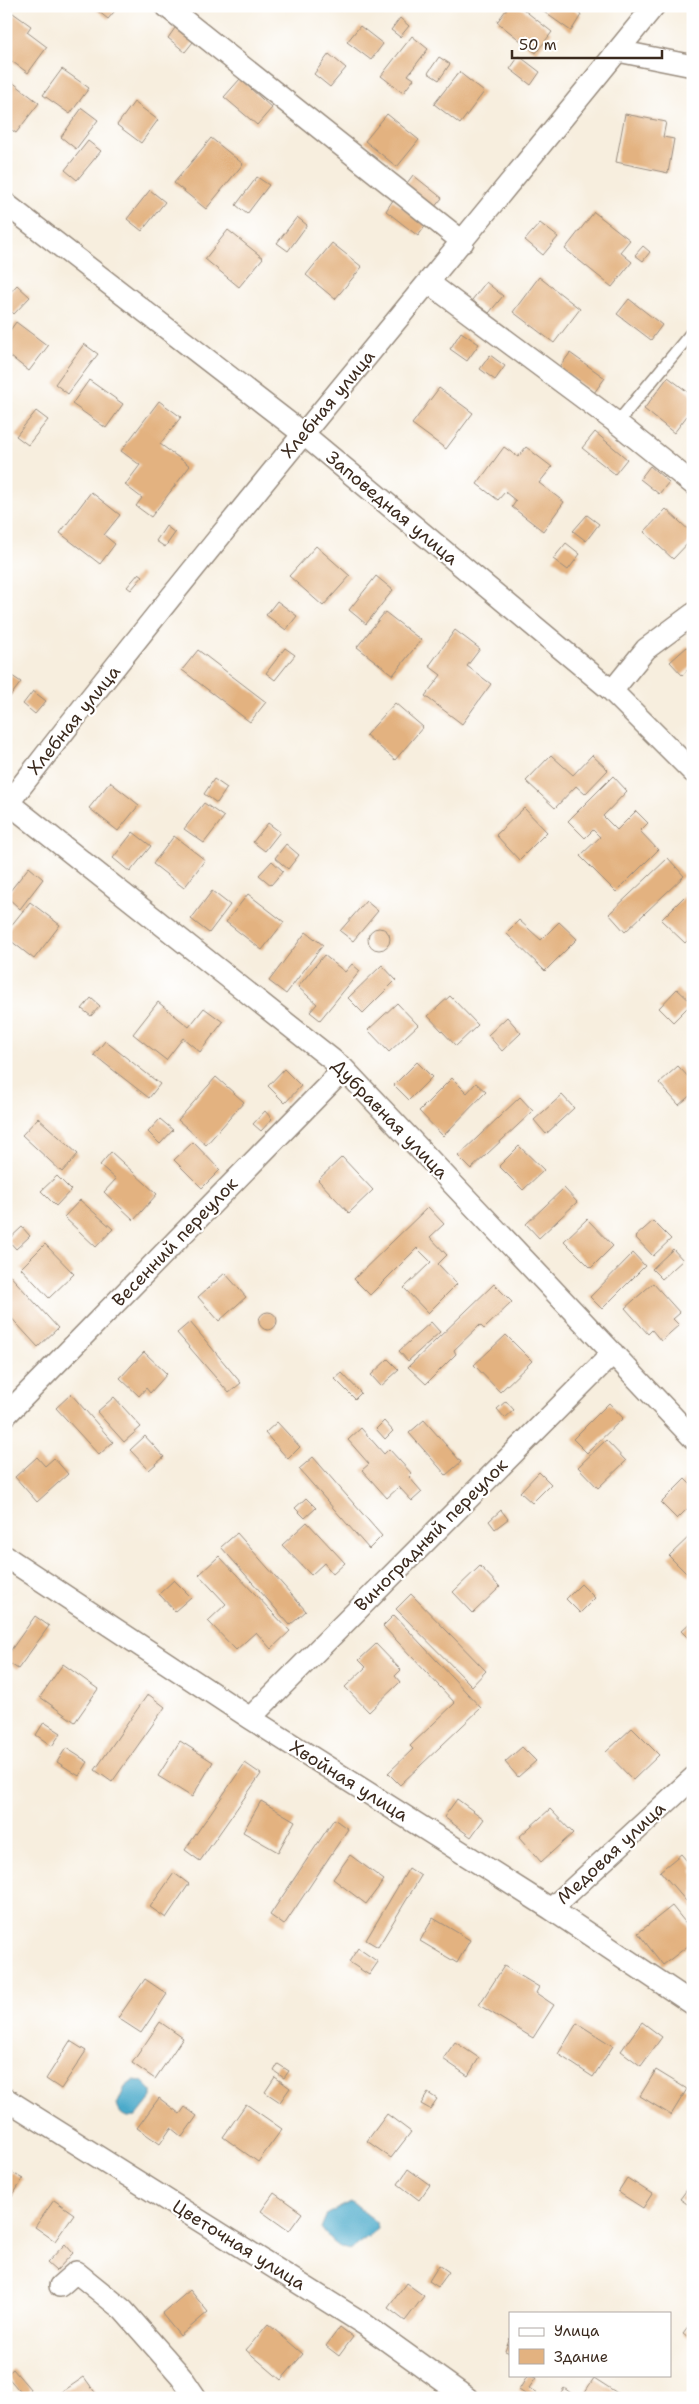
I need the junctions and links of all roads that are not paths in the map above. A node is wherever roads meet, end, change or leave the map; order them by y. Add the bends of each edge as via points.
1 (166, 6) edge
2 (654, 6) edge
3 (618, 51) junction
4 (693, 66) edge
5 (6, 204) edge
6 (463, 242) junction
7 (429, 283) junction
8 (693, 331) edge
9 (617, 423) junction
10 (302, 434) junction
11 (693, 484) edge
12 (693, 614) edge
13 (612, 691) junction
14 (693, 772) edge
15 (7, 803) edge
16 (344, 1069) junction
17 (613, 1353) junction
18 (6, 1416) edge
19 (693, 1438) edge
20 (6, 1557) edge
21 (250, 1718) junction
22 (693, 1778) edge
23 (551, 1909) junction
24 (693, 2004) edge
25 (6, 2099) edge
26 (60, 2286) dead end
27 (196, 2398) edge
28 (467, 2398) edge

1 - 6 street
2 - 3 street, Хлебная улица
3 - 4 street
3 - 6 street, Хлебная улица
5 - 10 street, Заповедная улица
6 - 7 street, Хлебная улица
7 - 9 street
7 - 10 street, Хлебная улица
8 - 9 lane
9 - 11 street
10 - 13 street, Заповедная улица
10 - 15 street, Хлебная улица
12 - 13 street via 646,649
13 - 14 street, Заповедная улица
15 - 16 street, Дубравная улица
16 - 17 street, Дубравная улица
16 - 18 street, Весенний переулок
17 - 19 street, Дубравная улица
17 - 21 street, Виноградный переулок
20 - 21 street, Хвойная улица
21 - 23 street, Хвойная улица
22 - 23 street, Медовая улица
23 - 24 street, Хвойная улица
25 - 28 street, Цветочная улица via 364,2324
26 - 27 street via 76,2272 123,2310 181,2376

